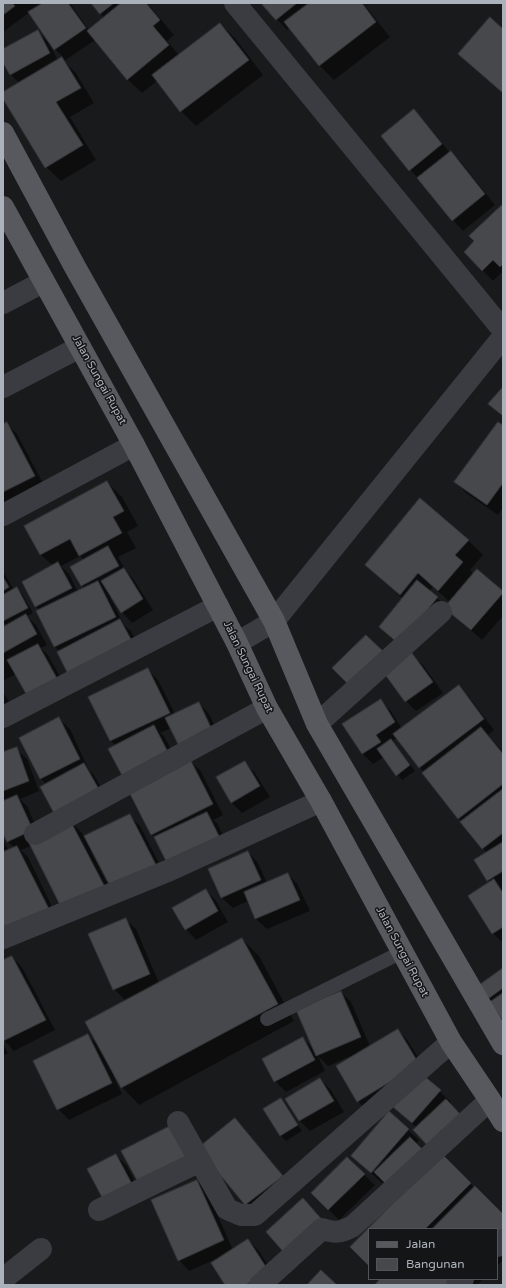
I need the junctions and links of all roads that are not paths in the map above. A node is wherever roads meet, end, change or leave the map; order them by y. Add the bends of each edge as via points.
1 (235, 3) edge
2 (3, 133) edge
3 (3, 207) edge
4 (43, 282) junction
5 (3, 303) edge
6 (503, 330) edge
7 (503, 337) edge
8 (80, 347) junction
9 (3, 387) edge
10 (134, 445) junction
11 (3, 515) edge
12 (218, 606) junction
13 (441, 612) dead end
14 (274, 622) junction
15 (237, 642) junction
16 (267, 708) junction
17 (3, 717) edge
18 (317, 724) junction
19 (321, 801) junction
20 (35, 834) dead end
21 (3, 938) edge
22 (402, 952) junction
23 (267, 1019) dead end
24 (451, 1042) junction
25 (503, 1044) edge
26 (490, 1100) junction
27 (503, 1121) edge
28 (178, 1122) dead end
29 (200, 1161) junction
30 (98, 1210) dead end
31 (41, 1249) dead end
32 (3, 1279) edge
33 (260, 1285) edge

1 - 6 street
2 - 14 main road
3 - 4 main road, Jalan Sungai Rupat
4 - 5 street
4 - 8 main road, Jalan Sungai Rupat
7 - 14 street
8 - 9 street
8 - 10 main road, Jalan Sungai Rupat
10 - 11 street
10 - 12 main road, Jalan Sungai Rupat
12 - 15 main road, Jalan Sungai Rupat
12 - 17 street
13 - 18 street
14 - 15 street
14 - 18 main road
15 - 16 main road, Jalan Sungai Rupat
16 - 19 main road, Jalan Sungai Rupat
16 - 20 street
18 - 25 main road
19 - 21 street via 170,870
19 - 22 main road, Jalan Sungai Rupat
22 - 23 lane
22 - 24 main road, Jalan Sungai Rupat
24 - 26 main road, Jalan Sungai Rupat
24 - 29 street via 255,1215 241,1215 227,1208
26 - 27 main road, Jalan Sungai Rupat
26 - 33 street via 353,1226 333,1232 322,1229
28 - 29 street
29 - 30 street
31 - 32 street

